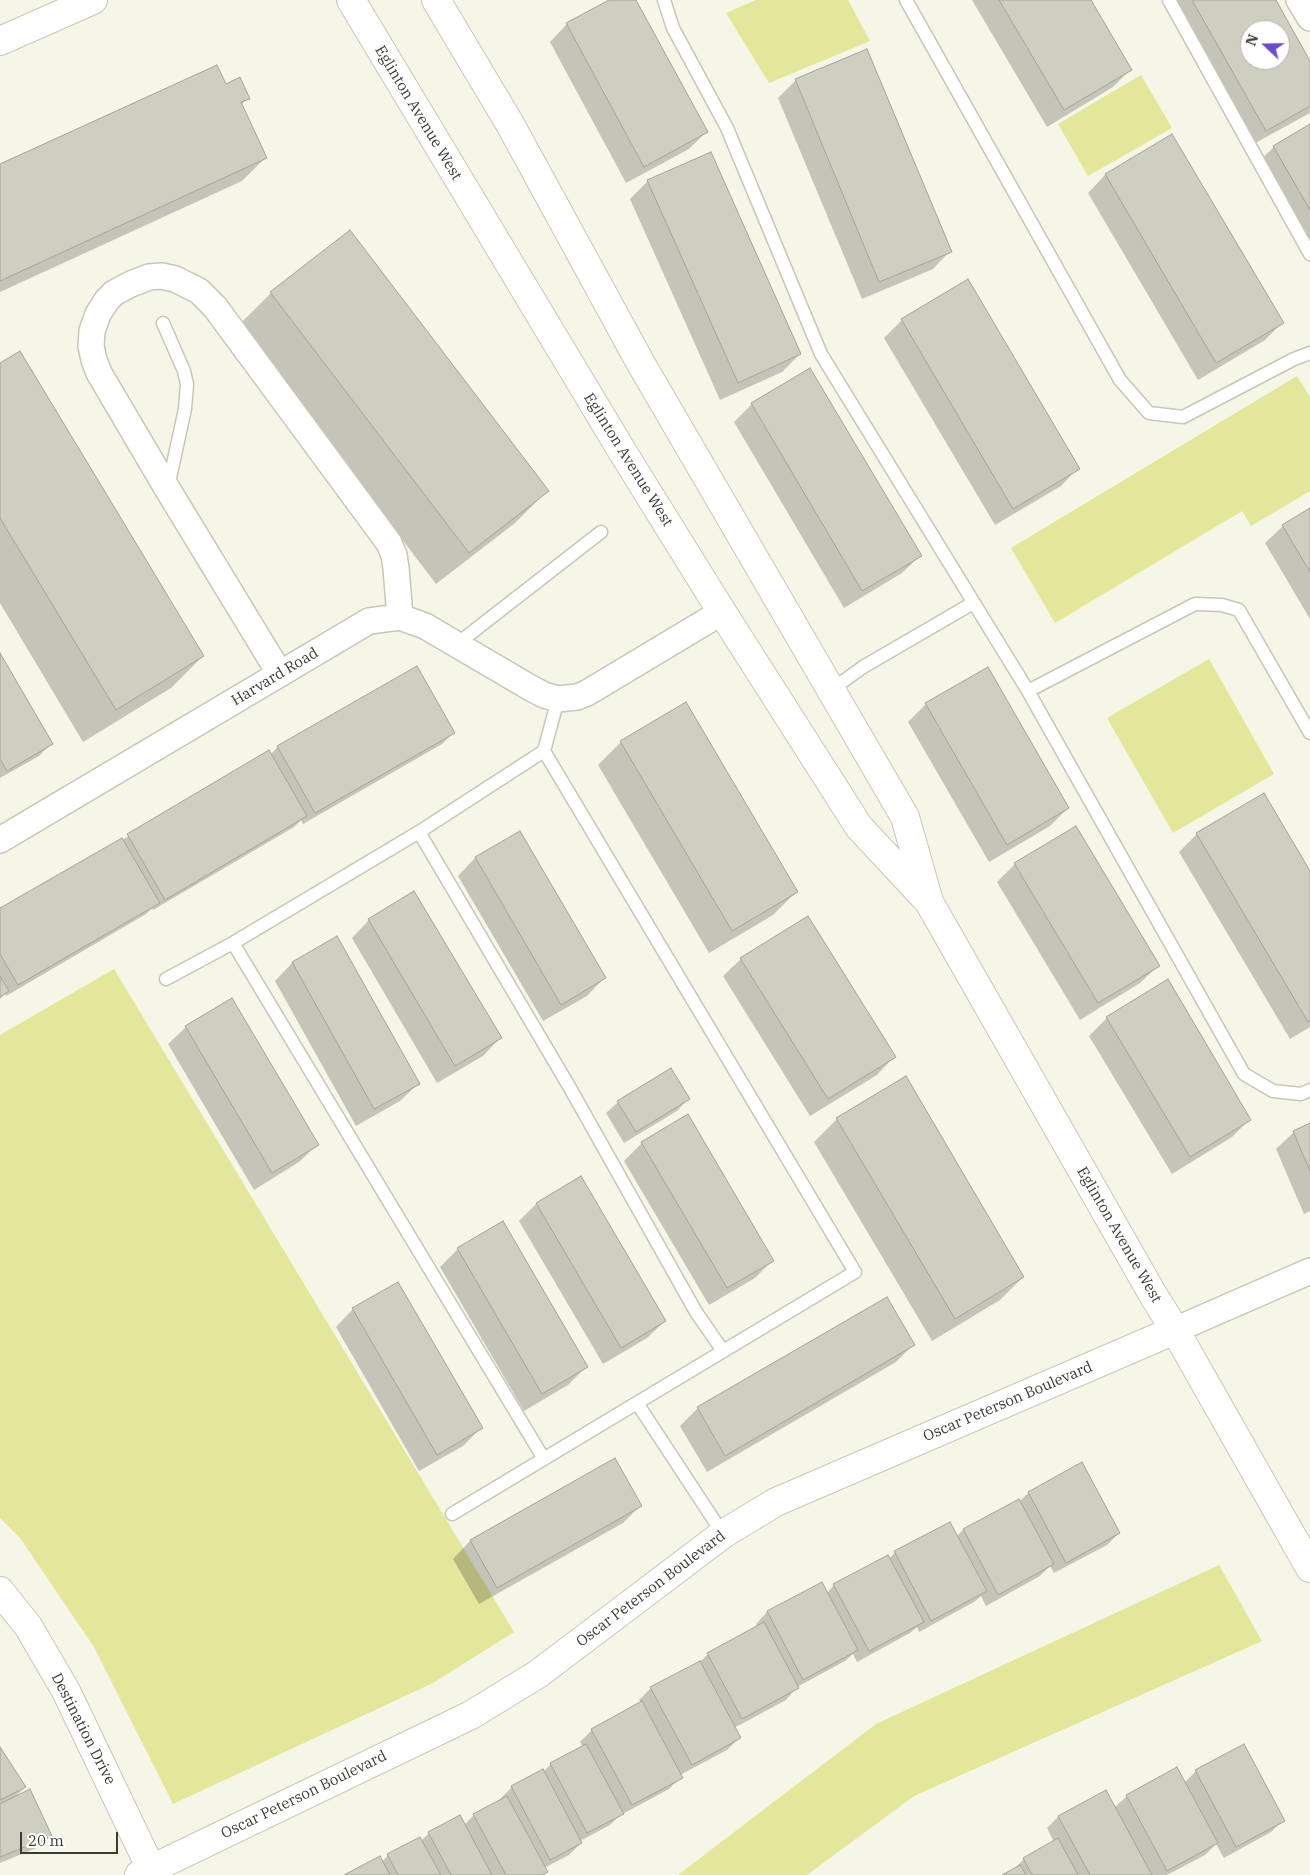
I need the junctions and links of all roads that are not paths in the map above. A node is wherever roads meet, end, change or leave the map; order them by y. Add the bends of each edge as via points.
1 (92, 0) edge
2 (351, 0) edge
3 (436, 0) edge
4 (664, 0) edge
5 (906, 0) edge
6 (1169, 0) edge
7 (1299, 0) edge
8 (1310, 18) edge
9 (0, 41) edge
10 (1310, 254) edge
11 (163, 323) dead end
12 (1310, 353) edge
13 (168, 490) junction
14 (601, 532) dead end
15 (974, 603) junction
16 (722, 612) junction
17 (400, 617) junction
18 (457, 644) junction
19 (280, 674) junction
20 (831, 690) junction
21 (1028, 691) junction
22 (558, 699) junction
23 (1310, 733) edge
24 (544, 751) junction
25 (419, 832) junction
26 (2, 833) edge
27 (929, 902) junction
28 (232, 943) junction
29 (166, 979) dead end
30 (1310, 1090) edge
31 (1310, 1270) edge
32 (1176, 1330) junction
33 (723, 1351) junction
34 (637, 1403) junction
35 (544, 1459) junction
36 (452, 1514) dead end
37 (723, 1534) junction
38 (1310, 1568) edge
39 (0, 1591) edge
40 (148, 1873) edge

1 - 9 main road
2 - 16 main road, Eglinton Avenue West
3 - 20 main road, Eglinton Avenue West via 515,132 640,362
4 - 15 lane via 673,28 727,128 820,354
5 - 12 lane via 1120,380 1149,413 1183,417
6 - 10 lane
7 - 8 street
11 - 13 lane via 188,384
13 - 17 street via 99,373 91,346 98,314 114,293 149,277 162,276 189,284 215,307 389,543 396,568
13 - 19 street
14 - 18 lane
15 - 20 lane via 863,666
15 - 21 lane
16 - 22 street via 587,693
16 - 27 main road, Eglinton Avenue West via 859,827
17 - 18 street, Harvard Road via 425,626
17 - 19 street, Harvard Road via 369,621
18 - 22 street, Harvard Road via 529,687
19 - 26 street, Harvard Road
20 - 27 main road, Eglinton Avenue West via 905,816
21 - 23 lane via 1195,604 1222,605 1239,610
21 - 30 lane via 1244,1074 1273,1091 1301,1094
22 - 24 lane
24 - 25 lane
24 - 33 lane via 855,1272
25 - 28 lane
25 - 33 lane via 570,1088 696,1312
27 - 32 main road, Eglinton Avenue West
28 - 29 lane
28 - 35 lane
31 - 32 street
32 - 37 main road, Oscar Peterson Boulevard via 776,1502
32 - 38 main road, Eglinton Avenue West
33 - 34 lane
34 - 35 lane
34 - 37 lane
35 - 36 lane
37 - 40 main road, Oscar Peterson Boulevard via 538,1674 471,1715
39 - 40 main road, Destination Drive via 28,1626 66,1691

